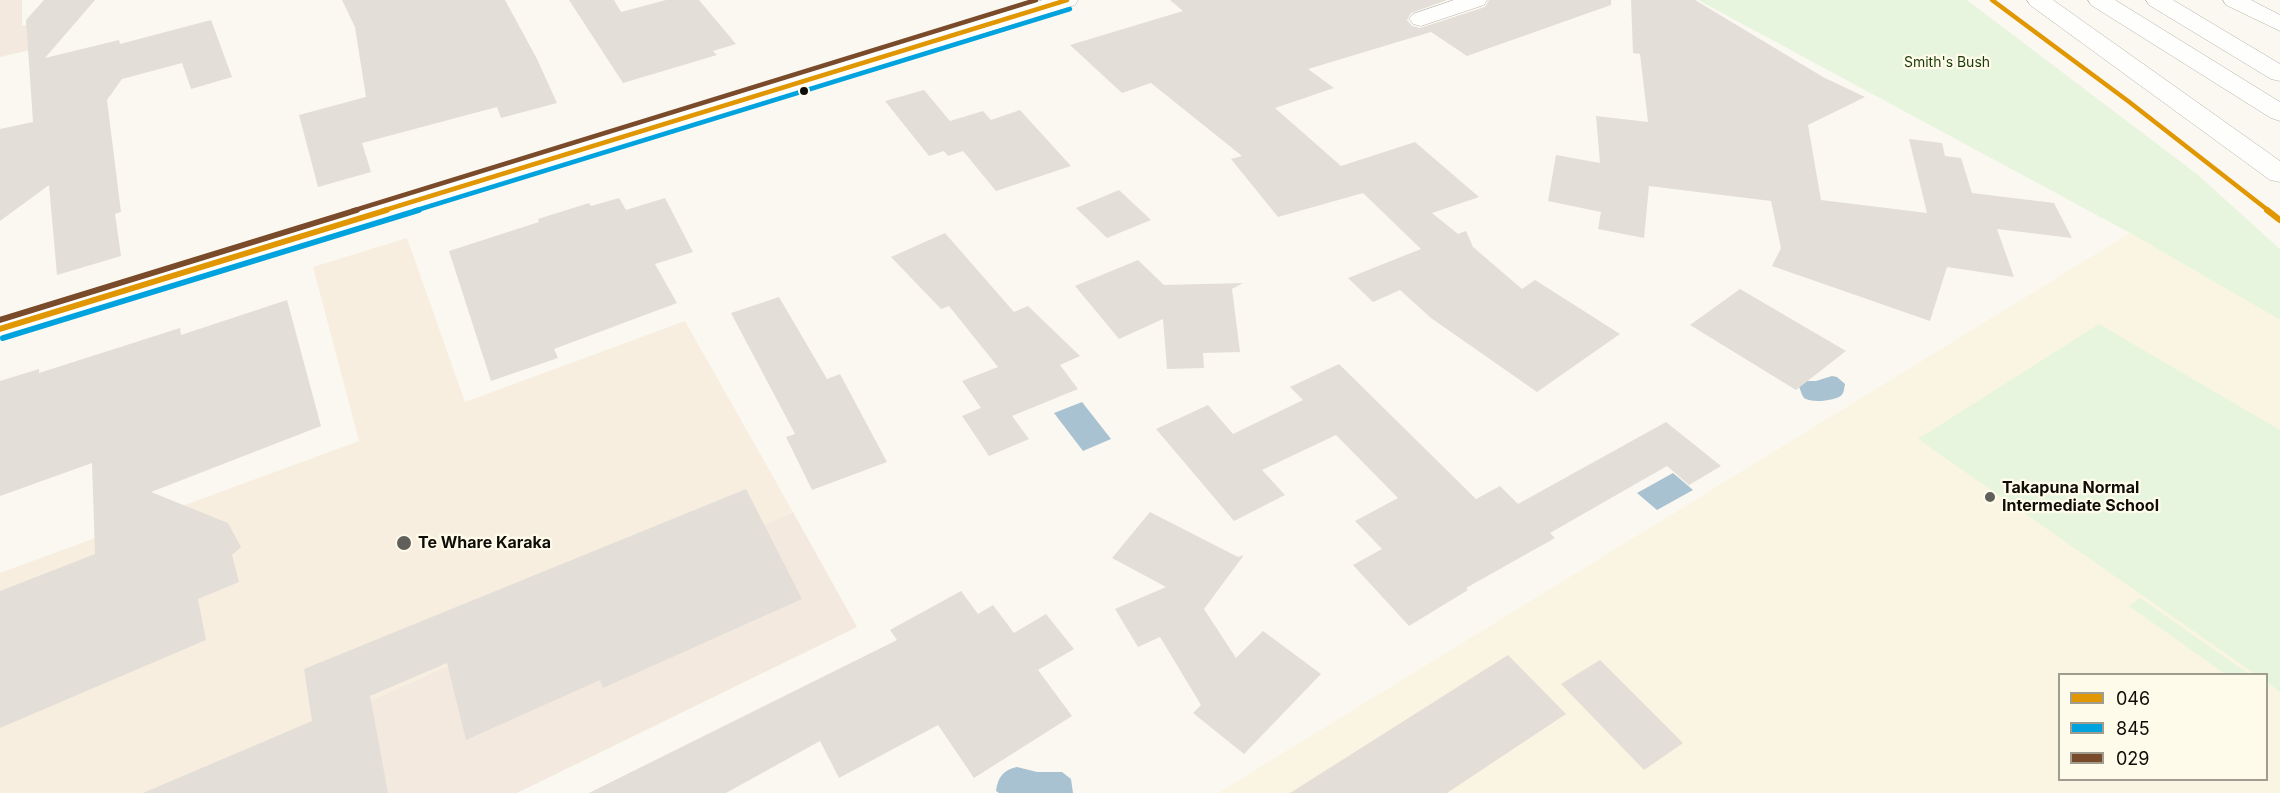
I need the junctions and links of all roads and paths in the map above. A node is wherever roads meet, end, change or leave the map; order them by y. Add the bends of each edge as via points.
1 (1067, 0) edge
2 (1476, 0) edge
3 (2038, 0) edge
4 (2099, 0) edge
5 (2157, 0) edge
6 (2234, 0) edge
7 (1421, 19) dead end
8 (2280, 24) edge
9 (2280, 74) edge
10 (2280, 112) edge
11 (2280, 174) edge
12 (0, 329) edge

1 - 12 main road
2 - 7 main road
3 - 11 main road
4 - 10 main road
5 - 9 main road
6 - 8 main road

